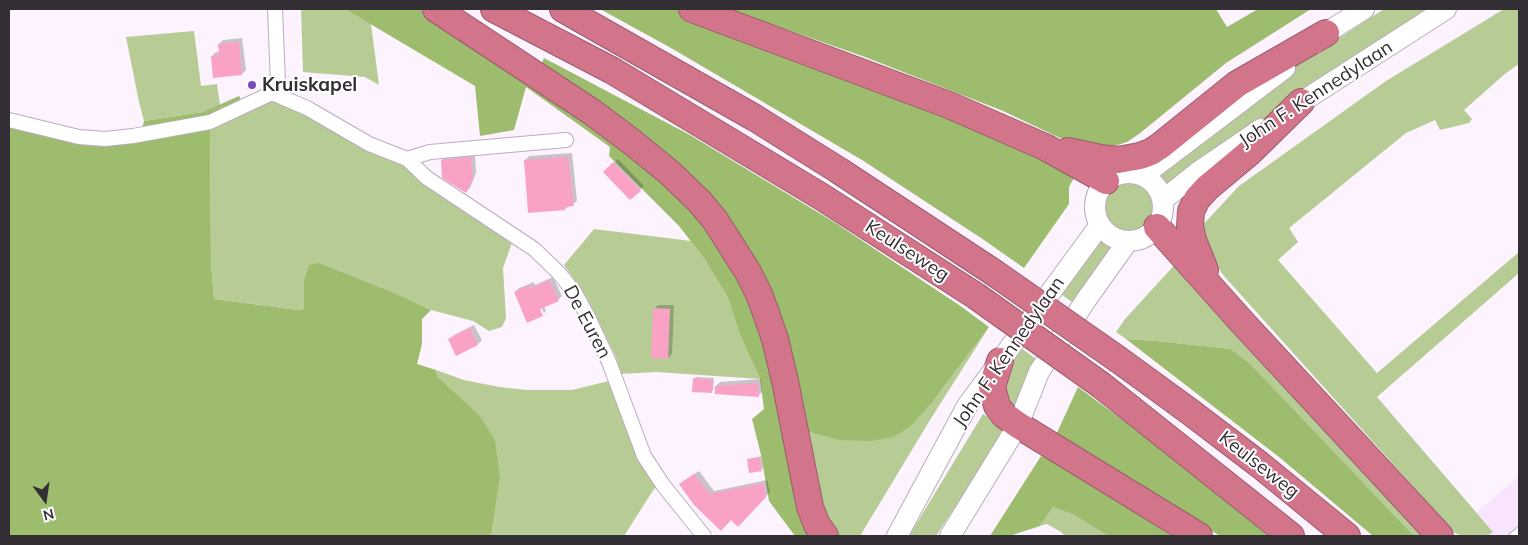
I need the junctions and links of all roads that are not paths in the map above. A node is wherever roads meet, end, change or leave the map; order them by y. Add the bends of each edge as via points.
1 (275, 9) edge
2 (436, 9) edge
3 (494, 9) edge
4 (563, 9) edge
5 (692, 9) edge
6 (1364, 9) edge
7 (1446, 9) edge
8 (1326, 33) junction
9 (272, 93) junction
10 (1301, 102) junction
11 (9, 120) edge
12 (566, 140) dead end
13 (1045, 147) junction
14 (407, 160) junction
15 (1144, 175) junction
16 (1106, 181) junction
17 (1163, 200) junction
18 (1100, 225) junction
19 (1157, 227) junction
20 (1128, 241) junction
21 (1210, 285) junction
22 (1000, 362) junction
23 (1018, 425) junction
24 (1519, 530) edge
25 (704, 536) edge
26 (825, 536) edge
27 (897, 536) edge
28 (950, 536) edge
29 (1199, 536) edge
30 (1291, 536) edge
31 (1347, 536) edge
32 (1440, 536) edge
33 (1513, 536) edge

1 - 9 street via 278,83
2 - 26 highway via 632,142 670,173 715,220 748,272 775,339 810,507
3 - 30 highway, Keulseweg, bridge via 613,71 822,197 976,296 1101,385
4 - 31 highway, Keulseweg, bridge via 788,139 912,217 1119,360 1244,453
5 - 13 highway via 949,105
6 - 8 street, John F. Kennedylaan
7 - 10 street, John F. Kennedylaan
8 - 13 highway via 1237,84 1151,152 1118,160
8 - 15 street, John F. Kennedylaan via 1299,58
9 - 11 street via 210,122 105,139 79,137
9 - 14 street, De Euren via 306,108 369,144
10 - 17 street, John F. Kennedylaan via 1198,172
10 - 21 highway via 1249,153 1207,188 1191,211 1193,240
12 - 14 street via 430,152
13 - 16 highway
14 - 25 street, De Euren via 428,178 534,249 575,293 609,362 644,456 663,486
15 - 16 street via 1125,172
15 - 17 street via 1156,185
16 - 18 street via 1095,201
17 - 19 street via 1164,212
18 - 20 street via 1116,239
18 - 22 street, John F. Kennedylaan
19 - 20 street via 1143,238
19 - 21 highway
20 - 23 street, John F. Kennedylaan via 1039,372
21 - 32 highway
22 - 23 highway via 994,377 993,394 1000,410
22 - 27 street, John F. Kennedylaan via 967,406
23 - 28 street, John F. Kennedylaan
23 - 29 highway
24 - 33 lane

